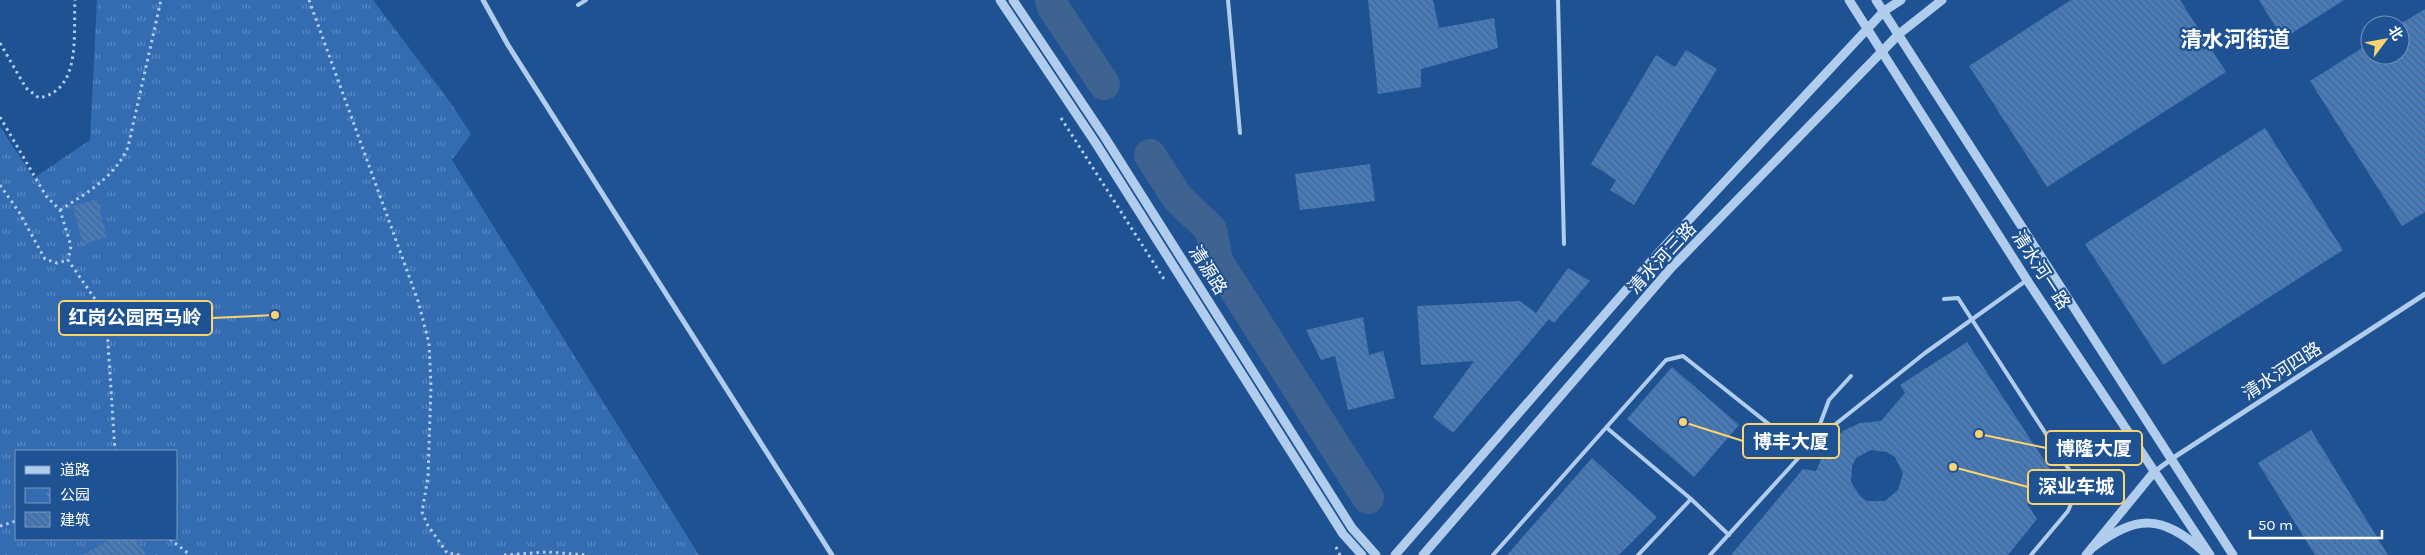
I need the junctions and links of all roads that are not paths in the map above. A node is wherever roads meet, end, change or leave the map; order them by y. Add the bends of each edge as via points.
1 (483, 0) edge
2 (586, 0) edge
3 (1000, 0) edge
4 (1013, 0) edge
5 (1228, 0) edge
6 (1558, 0) edge
7 (1850, 0) edge
8 (1876, 0) edge
9 (1901, 0) edge
10 (1942, 0) edge
11 (578, 5) dead end
12 (1884, 11) junction
13 (1868, 29) junction
14 (1899, 34) junction
15 (1883, 53) junction
16 (1240, 133) dead end
17 (1564, 244) dead end
18 (2027, 280) junction
19 (2425, 294) edge
20 (1944, 300) dead end
21 (1972, 319) junction
22 (1851, 376) dead end
23 (1607, 428) junction
24 (1813, 442) junction
25 (1804, 452) junction
26 (2173, 458) junction
27 (2154, 472) junction
28 (1691, 499) junction
29 (1729, 535) junction
30 (2093, 547) junction
31 (832, 555) edge
32 (1362, 555) edge
33 (1376, 555) edge
34 (1395, 555) edge
35 (1423, 555) edge
36 (1493, 555) edge
37 (1638, 555) edge
38 (1710, 555) edge
39 (2031, 555) edge
40 (2086, 555) edge
41 (2209, 555) edge
42 (2233, 555) edge

1 - 31 street via 508,45
2 - 11 lane
3 - 32 street, 清源路 via 1095,142 1343,534
4 - 33 street, 清源路 via 1104,136 1352,528
5 - 16 lane
6 - 17 lane
7 - 13 street, 清水河一路
8 - 12 street, 清水河一路
9 - 12 street, 清水河三路
10 - 14 street, 清水河三路
12 - 13 street, 清水河三路
12 - 14 street, 清水河一路
13 - 15 street, 清水河一路
13 - 34 street, 清水河三路 via 1660,251
14 - 15 street, 清水河三路
14 - 26 street, 清水河一路
15 - 18 street, 清水河一路
15 - 35 street, 清水河三路 via 1671,268
18 - 21 lane
18 - 27 street, 清水河一路
19 - 26 street, 清水河四路
20 - 21 lane via 1958,298
21 - 24 lane
21 - 39 lane via 2079,485 2068,512
22 - 24 lane via 1829,400
23 - 25 lane via 1666,360 1683,356
23 - 28 lane
23 - 36 lane
24 - 25 lane
25 - 29 lane
26 - 27 street, 清水河四路
26 - 42 street, 清水河一路
27 - 30 street
27 - 41 street, 清水河一路
28 - 29 lane
28 - 37 lane
29 - 38 lane
30 - 40 street
30 - 41 street via 2110,535 2140,522 2155,523 2179,532

